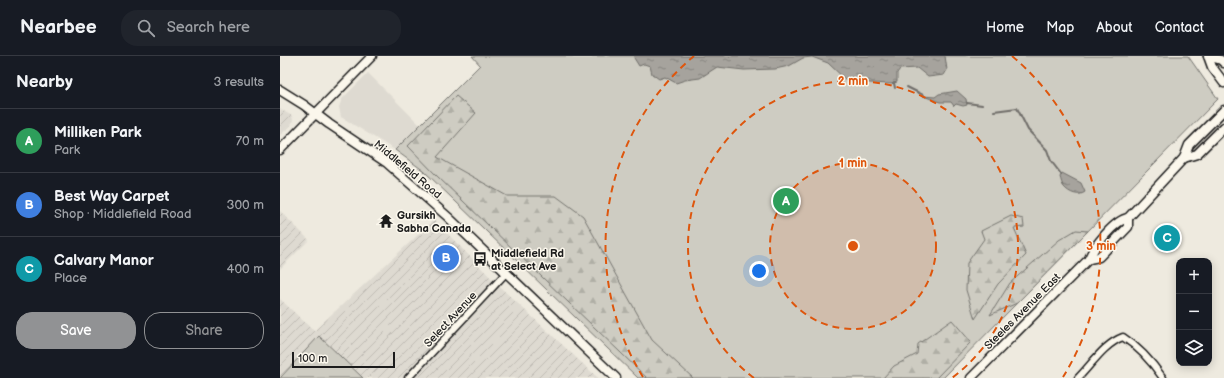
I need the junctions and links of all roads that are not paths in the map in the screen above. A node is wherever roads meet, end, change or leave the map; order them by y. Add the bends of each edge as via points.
1 (372, 56) edge
2 (1208, 56) edge
3 (1224, 63) edge
4 (1224, 83) edge
5 (280, 90) edge
6 (1224, 110) edge
7 (316, 114) junction
8 (1224, 127) edge
9 (280, 150) edge
10 (1184, 158) junction
11 (506, 273) junction
12 (408, 378) edge
13 (616, 378) edge
14 (971, 378) edge
15 (1078, 378) edge
16 (1163, 378) edge

1 - 7 main road
2 - 3 main road
2 - 4 main road via 1212,67
5 - 7 main road, Middlefield Road
6 - 10 main road, Steeles Avenue East via 1189,145
7 - 9 main road
7 - 11 main road, Middlefield Road via 387,163
8 - 10 main road, Steeles Avenue East via 1197,154
10 - 14 main road, Steeles Avenue East via 1128,218 1121,219 1092,250 1089,259
11 - 12 street, Select Avenue
11 - 13 main road, Middlefield Road
15 - 16 street via 1107,346 1123,337 1149,359

